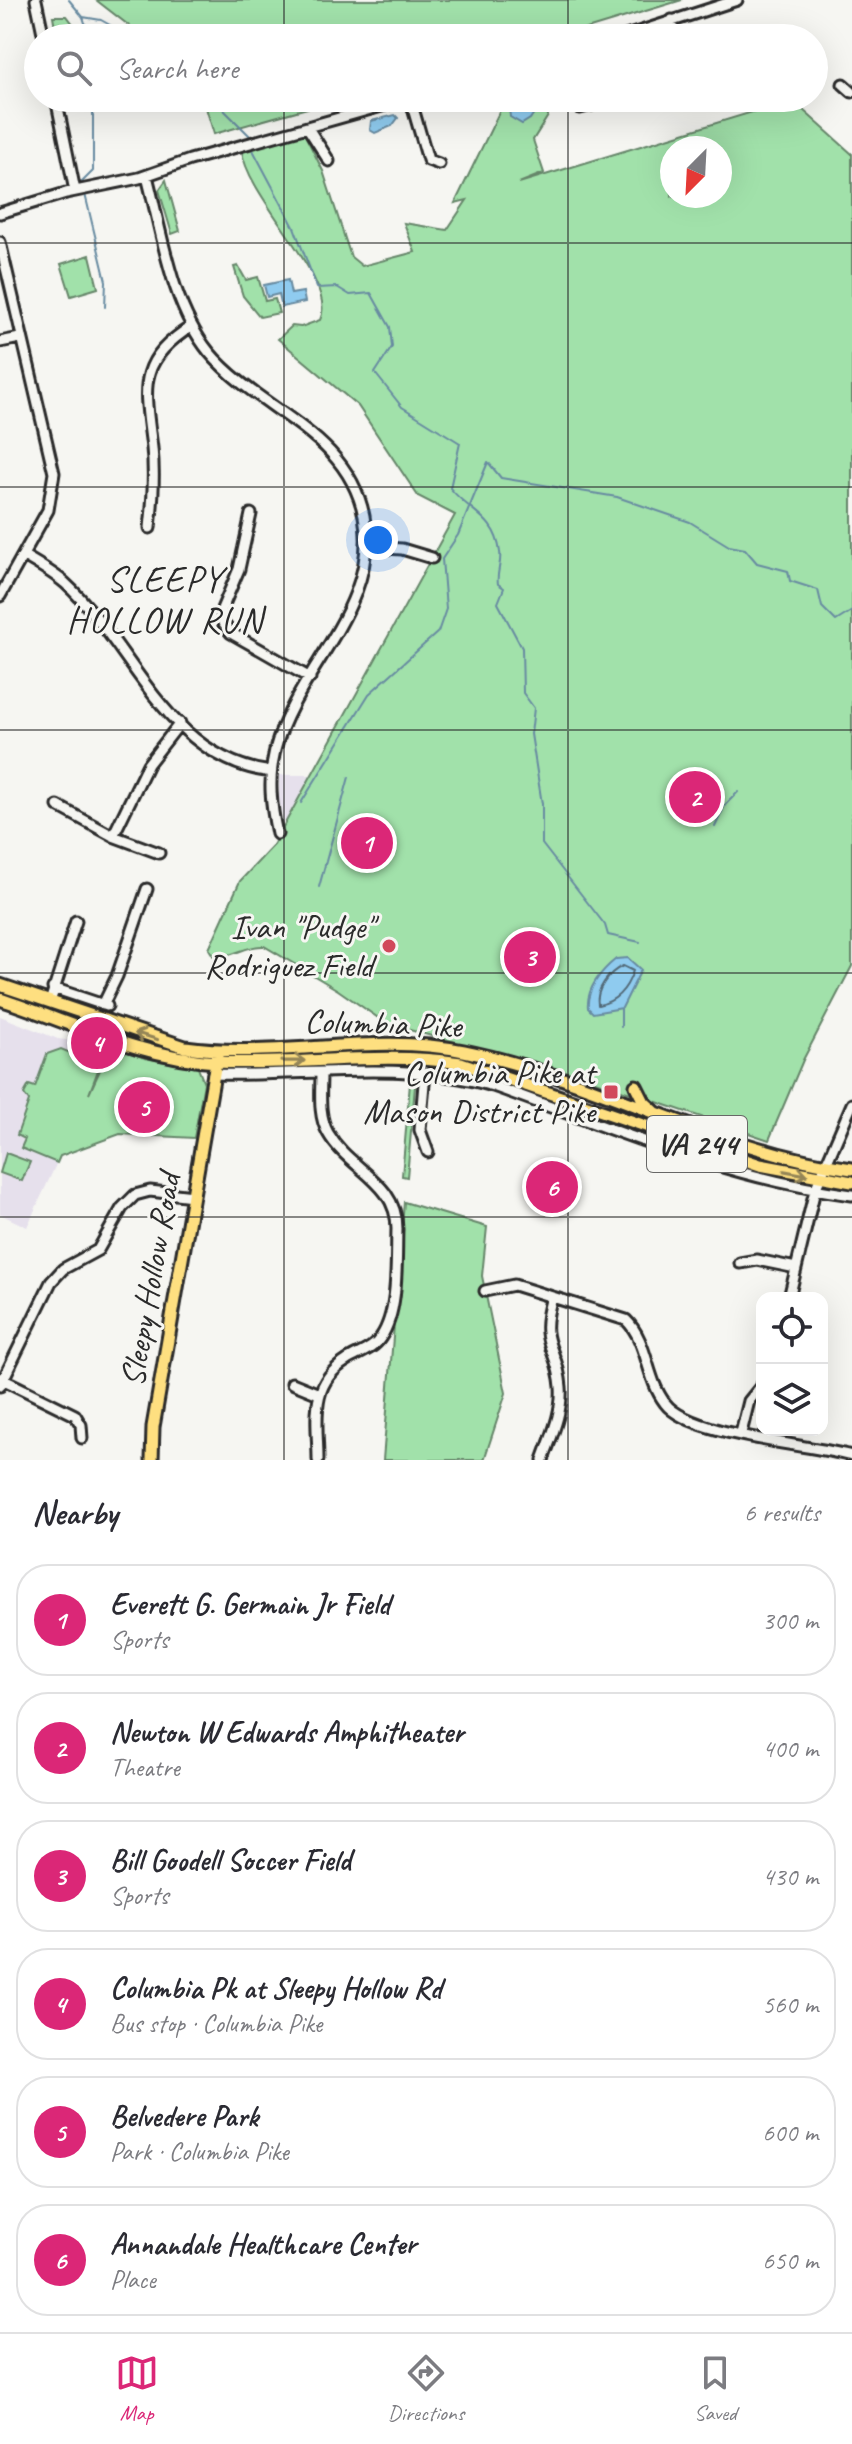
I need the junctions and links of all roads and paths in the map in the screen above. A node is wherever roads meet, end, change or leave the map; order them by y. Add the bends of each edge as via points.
1 (36, 0) edge
2 (737, 0) edge
3 (672, 20) junction
4 (41, 24) edge
5 (660, 24) edge
6 (673, 24) edge
7 (843, 84) dead end
8 (852, 92) edge
9 (59, 112) edge
10 (362, 112) edge
11 (414, 112) edge
12 (308, 128) junction
13 (329, 161) dead end
14 (439, 164) dead end
15 (147, 176) junction
16 (75, 191) junction
17 (0, 213) edge
18 (0, 242) edge
19 (192, 326) junction
20 (20, 338) junction
21 (0, 342) edge
22 (251, 514) dead end
23 (150, 528) dead end
24 (366, 547) junction
25 (24, 556) junction
26 (432, 558) dead end
27 (0, 596) edge
28 (310, 678) junction
29 (180, 723) junction
30 (271, 772) junction
31 (58, 806) dead end
32 (277, 834) dead end
33 (113, 836) junction
34 (159, 853) dead end
35 (147, 889) dead end
36 (76, 921) dead end
37 (0, 985) edge
38 (53, 988) junction
39 (0, 999) edge
40 (50, 1002) junction
41 (215, 1062) junction
42 (425, 1072) junction
43 (321, 1073) junction
44 (636, 1086) dead end
45 (852, 1104) edge
46 (664, 1118) junction
47 (428, 1152) dead end
48 (828, 1166) junction
49 (852, 1169) edge
50 (822, 1177) junction
51 (852, 1182) edge
52 (815, 1190) junction
53 (852, 1195) edge
54 (193, 1196) junction
55 (740, 1263) dead end
56 (796, 1268) junction
57 (485, 1291) dead end
58 (790, 1292) edge
59 (552, 1297) junction
60 (1, 1381) edge
61 (292, 1383) dead end
62 (756, 1392) edge
63 (319, 1394) junction
64 (741, 1433) junction
65 (82, 1438) dead end
66 (852, 1456) edge
67 (152, 1460) edge
68 (318, 1460) edge
69 (543, 1460) edge

1 - 4 street
2 - 3 street
3 - 5 street
3 - 6 street
7 - 8 street
9 - 16 street
10 - 12 street
11 - 14 street via 428,160
12 - 13 street
12 - 15 street
15 - 16 street
15 - 19 street
16 - 17 street
18 - 20 street
19 - 23 street via 164,346 147,374 154,491
19 - 24 street via 221,365 332,452 360,502
20 - 21 street
20 - 25 street via 54,473 48,510
22 - 28 street via 239,569 222,609 223,623 231,633
24 - 26 street
24 - 28 street via 352,603
25 - 27 street
25 - 29 street via 74,592 150,693
28 - 30 street via 279,737
29 - 30 street via 222,759
29 - 33 street via 148,764
30 - 32 street
31 - 33 street
33 - 34 street
35 - 38 street via 105,1006
36 - 38 street
37 - 40 main road, Columbia Pike / VA 244
38 - 40 street
39 - 41 main road, Columbia Pike / VA 244 via 159,1053
41 -> 40 main road, Columbia Pike / VA 244
41 - 43 street
41 - 46 main road, Columbia Pike / VA 244 via 440,1047 513,1064
41 -> 50 main road, Columbia Pike / VA 244 via 410,1058 461,1063 731,1156
41 - 54 main road, Sleepy Hollow Road
42 - 43 street
42 - 47 street via 420,1130
42 - 52 street via 493,1086 739,1173
43 - 63 street via 322,1114 329,1133 392,1200 397,1233 386,1327 372,1347 339,1366
44 - 46 main road via 644,1102
45 - 48 street
46 - 48 main road, Columbia Pike / VA 244 via 756,1150
48 - 49 main road, Columbia Pike / VA 244
48 - 50 street
50 - 51 main road, Columbia Pike / VA 244
50 - 52 street
52 - 53 street
52 - 56 street
54 - 60 street via 150,1191 126,1202 98,1250 51,1282
54 - 67 main road, Sleepy Hollow Road via 153,1427
55 - 56 street via 757,1260
56 - 58 street
57 - 59 street via 514,1285
59 - 64 street via 626,1320 669,1409 696,1425
59 - 69 street via 545,1333 561,1391
60 - 65 street via 75,1415
61 - 63 street
62 - 64 street
63 - 68 street
64 - 66 street

